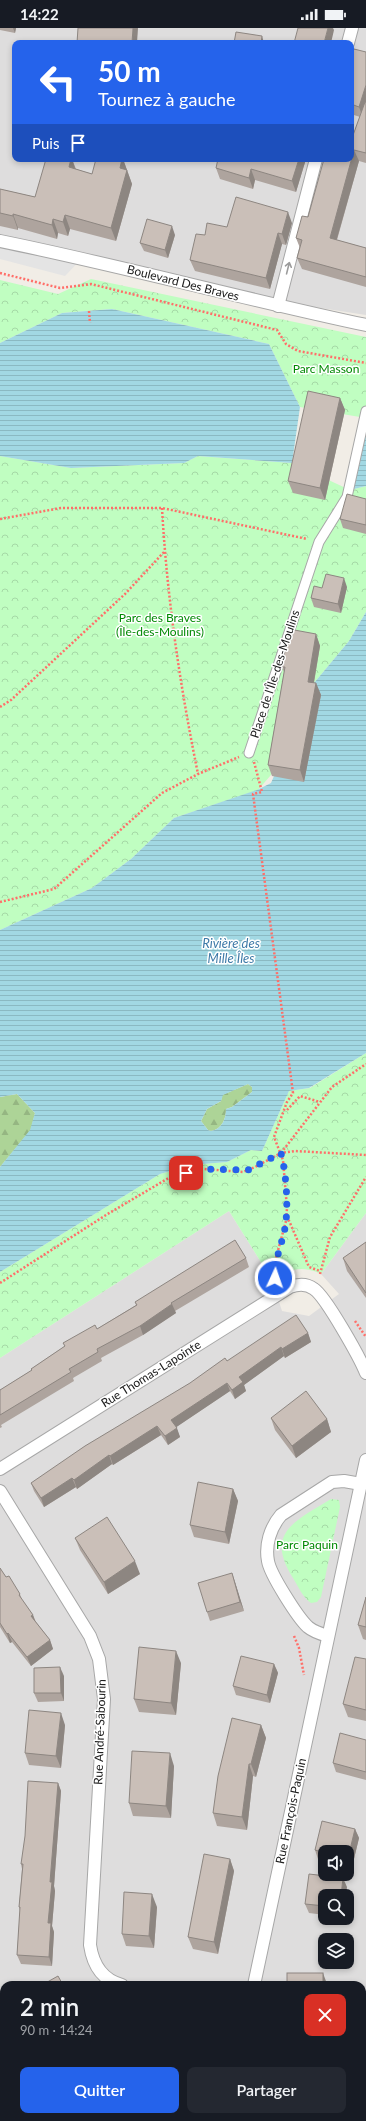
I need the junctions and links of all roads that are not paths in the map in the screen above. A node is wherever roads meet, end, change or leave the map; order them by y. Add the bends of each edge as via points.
1 (352, 28) edge
2 (349, 40) edge
3 (315, 162) edge
4 (0, 241) edge
5 (278, 306) junction
6 (366, 325) edge
7 (366, 412) edge
8 (251, 756) road end
9 (366, 1374) edge
10 (366, 1460) edge
11 (0, 1469) edge
12 (361, 1484) junction
13 (0, 1491) edge
14 (328, 1636) junction
15 (114, 1981) edge
16 (255, 1981) edge

1 - 2 street
5 -> 3 street
4 - 5 street, Boulevard Des Braves via 84,258
5 - 6 street, Boulevard Des Braves
7 - 8 street, Place de l'Île-des-Moulins via 347,497 319,542
9 - 11 street, Rue Thomas-Lapointe via 355,1350 318,1292 303,1284 290,1287
10 - 12 street, Rue François-Paquin
12 - 14 street, Rue François-Paquin
12 - 14 street via 339,1480 325,1485 281,1515 269,1537 268,1562 276,1580 307,1626
13 - 15 street, Rue André-Sabourin via 83,1624 99,1659 104,1699 90,1945 94,1963 102,1975
14 - 16 street, Rue François-Paquin

